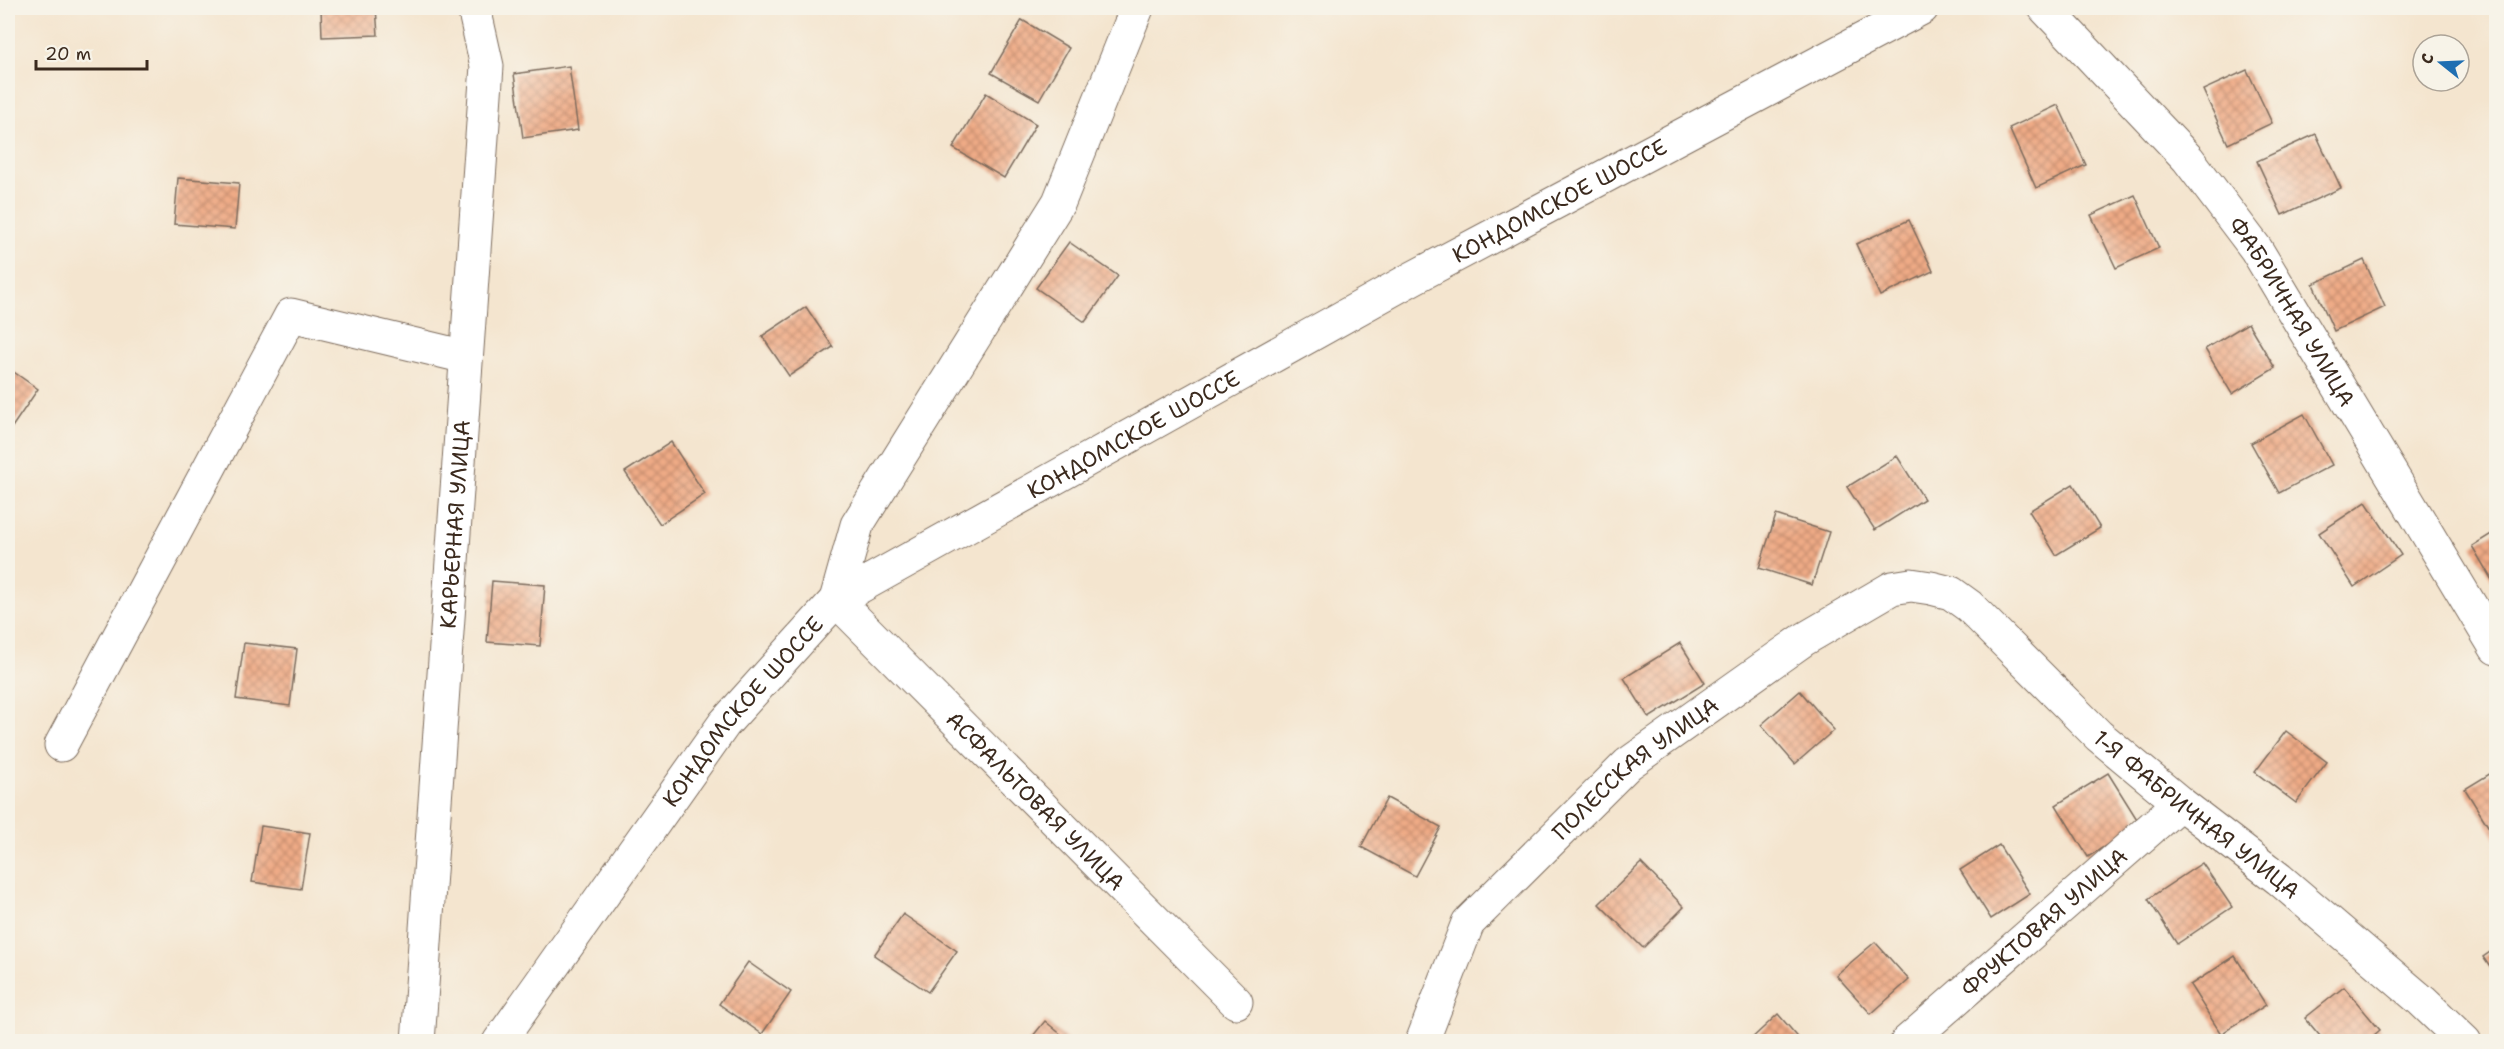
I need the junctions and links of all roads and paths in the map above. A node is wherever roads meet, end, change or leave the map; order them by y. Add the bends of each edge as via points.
1 (474, 8) edge
2 (1137, 8) edge
3 (1922, 8) edge
4 (2045, 8) edge
5 (466, 357) junction
6 (1931, 588) joint
7 (836, 600) junction
8 (2496, 648) edge
9 (61, 745) dead end
10 (2180, 803) junction
11 (1236, 1002) dead end
12 (418, 1041) edge
13 (499, 1041) edge
14 (1422, 1041) edge
15 (1907, 1041) edge
16 (2465, 1041) edge

1 - 5 street, КАРЬЕРНАЯ УЛИЦА via 488,66
2 - 7 street via 1059,202 857,525
3 - 7 street, КОНДОМСКОЕ ШОССЕ via 1403,284
4 - 8 street, ФАБРИЧНАЯ УЛИЦА via 2188,159 2256,249
5 - 9 street via 291,315
5 - 12 street, КАРЬЕРНАЯ УЛИЦА
6 - 10 street, 1-Я ФАБРИЧНАЯ УЛИЦА via 1951,593 1969,606 2099,736
6 - 14 street, ПОЛЕССКАЯ УЛИЦА via 1892,588 1833,622 1628,764 1468,923
7 - 11 street, АСФАЛЬТОВАЯ УЛИЦА
7 - 13 street, КОНДОМСКОЕ ШОССЕ via 724,724
10 - 15 street, ФРУКТОВАЯ УЛИЦА
10 - 16 street, 1-Я ФАБРИЧНАЯ УЛИЦА via 2279,879

